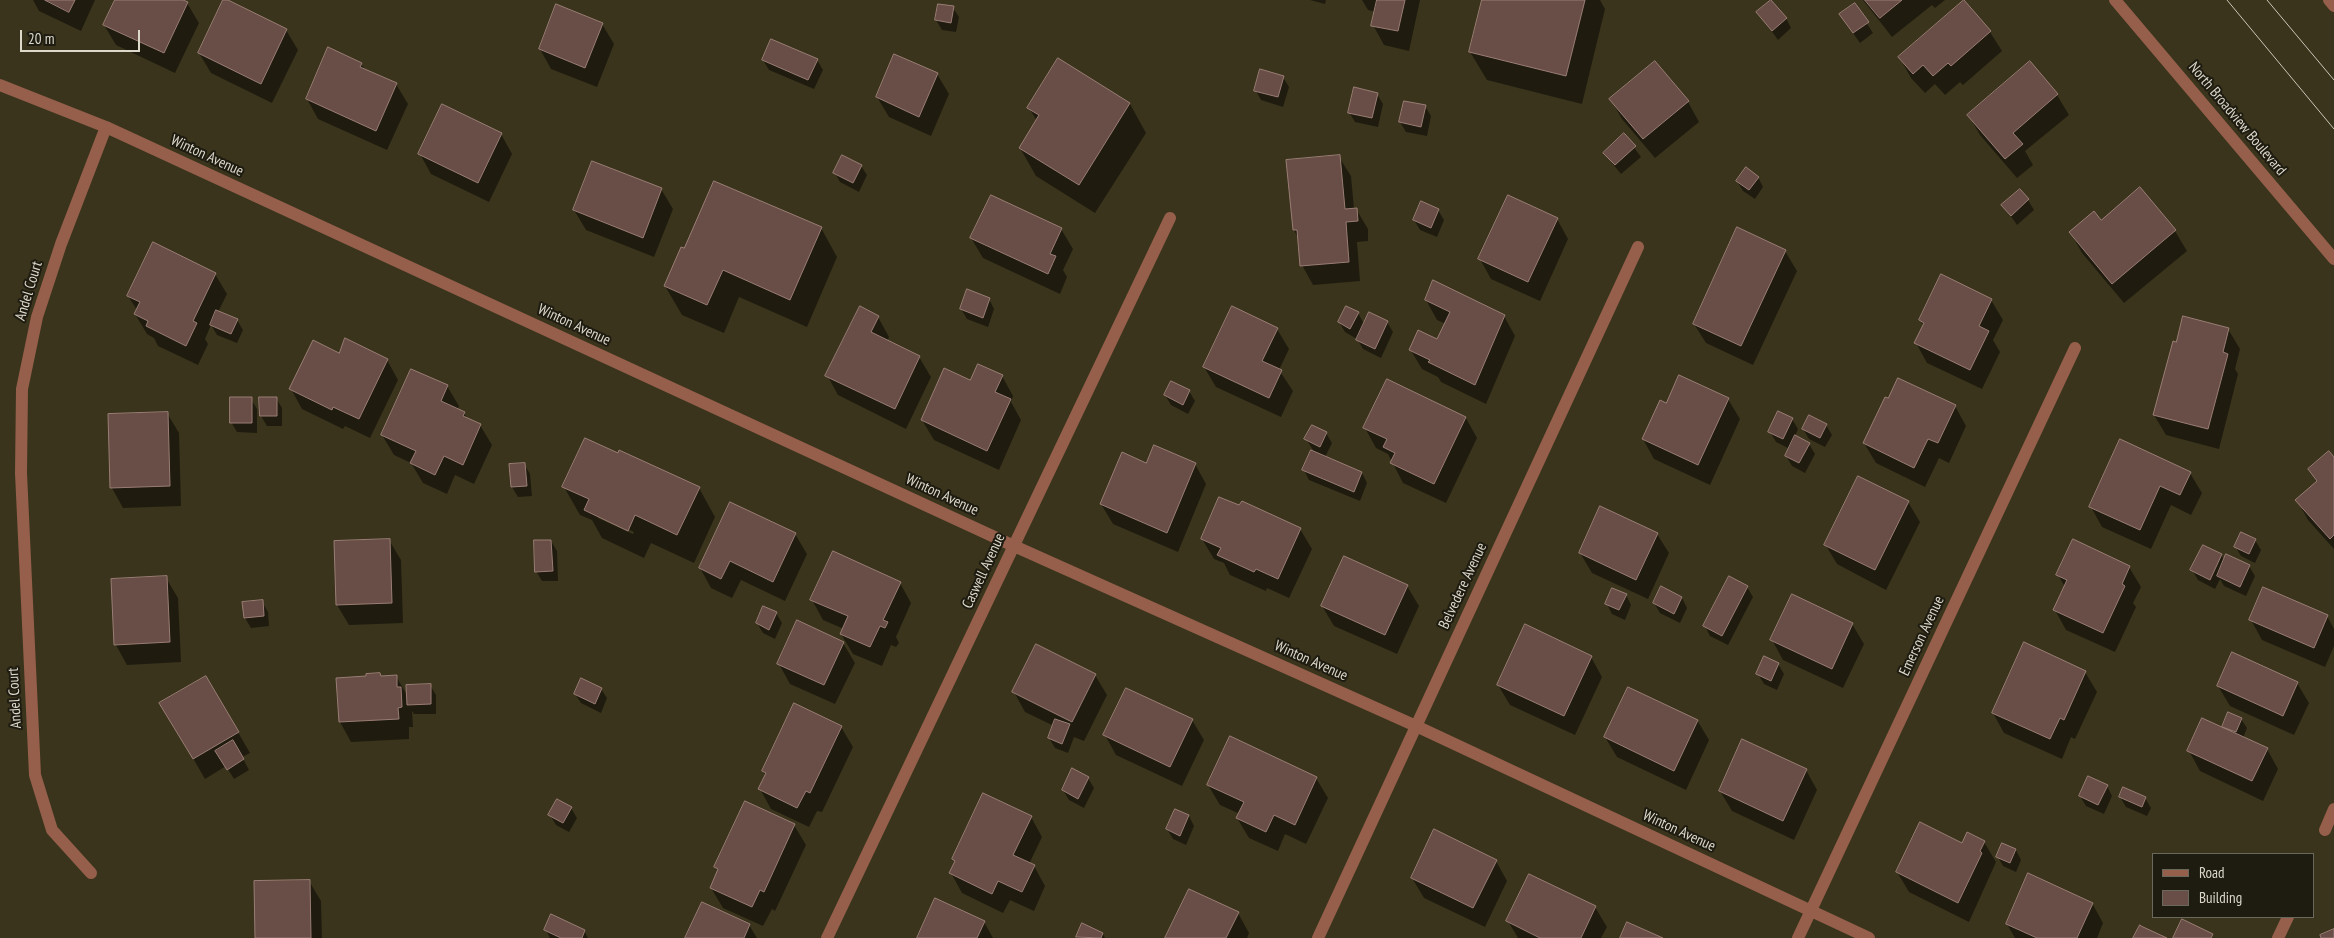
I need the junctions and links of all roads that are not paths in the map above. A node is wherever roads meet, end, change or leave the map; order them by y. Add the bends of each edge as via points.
1 (2115, 0) edge
2 (2329, 0) edge
3 (2334, 6) edge
4 (0, 85) edge
5 (106, 127) junction
6 (1170, 218) dead end
7 (1638, 247) dead end
8 (2334, 259) edge
9 (2075, 348) dead end
10 (1014, 546) junction
11 (1416, 726) junction
12 (2334, 809) edge
13 (2325, 830) dead end
14 (91, 873) dead end
15 (1811, 910) junction
16 (2288, 918) edge
17 (828, 938) edge
18 (1318, 938) edge
19 (1798, 938) edge
20 (1869, 938) edge
21 (2278, 938) edge

1 - 8 street, North Broadview Boulevard
2 - 3 street
4 - 5 street, Winton Avenue
5 - 10 street, Winton Avenue
5 - 14 street, Andel Court via 37,317 22,390 21,473 35,775 52,830
6 - 10 street, Caswell Avenue
7 - 11 street, Belvedere Avenue
9 - 15 street, Emerson Avenue
10 - 11 street, Winton Avenue
10 - 17 street, Caswell Avenue
11 - 15 street, Winton Avenue
11 - 18 street, Belvedere Avenue
12 - 13 street
15 - 19 street, Emerson Avenue
15 - 20 street, Winton Avenue
16 - 21 street

